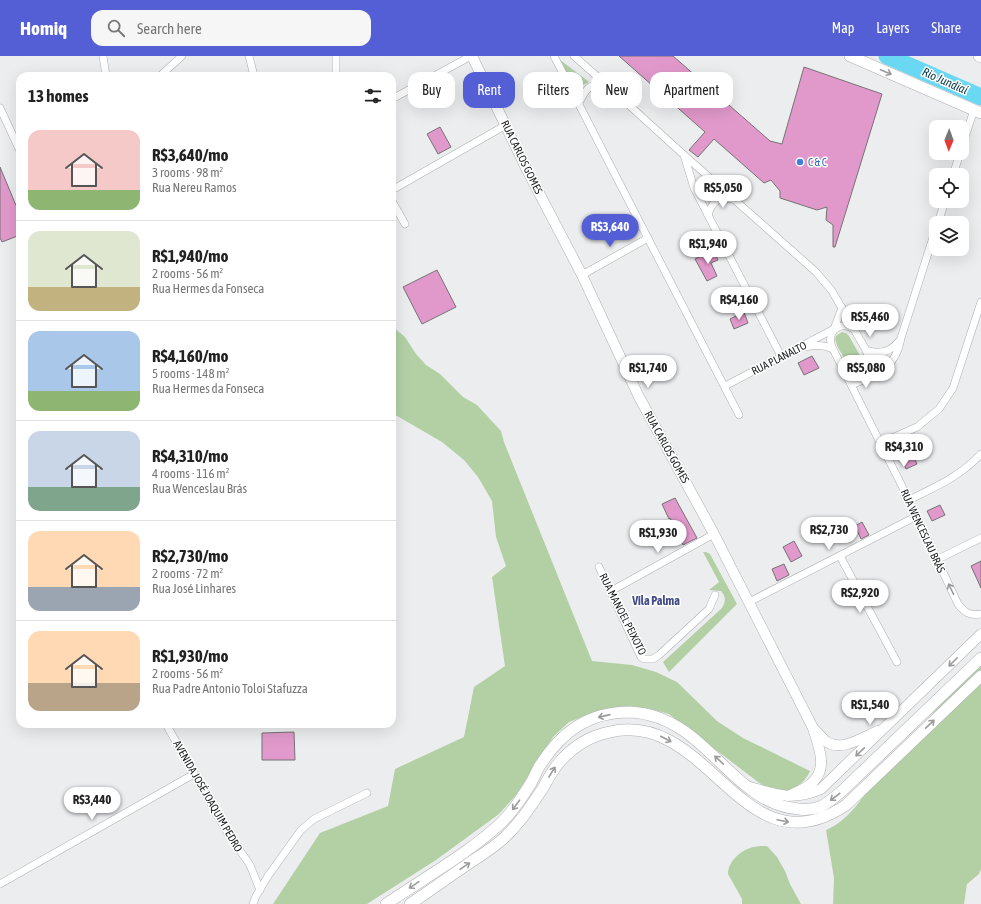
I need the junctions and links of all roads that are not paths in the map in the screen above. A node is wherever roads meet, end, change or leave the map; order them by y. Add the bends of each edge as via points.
1 (103, 56) edge
2 (182, 56) edge
3 (250, 56) edge
4 (336, 56) edge
5 (471, 56) edge
6 (554, 56) edge
7 (574, 56) edge
8 (850, 56) edge
9 (105, 72) edge
10 (164, 72) edge
11 (253, 72) edge
12 (336, 72) edge
13 (563, 72) edge
14 (593, 72) edge
15 (591, 86) edge
16 (583, 94) edge
17 (396, 97) edge
18 (0, 108) edge
19 (582, 108) edge
20 (633, 108) edge
21 (977, 111) edge
22 (506, 125) junction
23 (969, 130) edge
24 (16, 142) edge
25 (684, 156) junction
26 (396, 188) edge
27 (734, 199) junction
28 (396, 208) edge
29 (708, 215) junction
30 (405, 224) dead end
31 (648, 238) junction
32 (929, 250) edge
33 (582, 274) junction
34 (981, 302) edge
35 (842, 308) junction
36 (834, 329) junction
37 (854, 329) junction
38 (901, 338) junction
39 (797, 348) junction
40 (833, 349) junction
41 (866, 350) junction
42 (781, 356) junction
43 (871, 375) junction
44 (852, 385) junction
45 (725, 386) junction
46 (739, 415) dead end
47 (881, 443) junction
48 (981, 454) edge
49 (909, 500) junction
50 (917, 516) junction
51 (714, 534) junction
52 (981, 538) edge
53 (840, 556) junction
54 (936, 560) junction
55 (599, 567) dead end
56 (611, 591) junction
57 (715, 595) dead end
58 (749, 602) junction
59 (981, 614) edge
60 (981, 634) edge
61 (981, 658) edge
62 (898, 662) dead end
63 (981, 676) edge
64 (168, 728) edge
65 (813, 728) junction
66 (883, 729) junction
67 (194, 774) junction
68 (747, 787) junction
69 (367, 793) dead end
70 (788, 796) junction
71 (0, 884) edge
72 (260, 890) junction
73 (253, 904) edge
74 (386, 904) edge
75 (410, 904) edge

1 - 9 street
2 - 10 street
3 - 11 street
4 - 12 street
5 - 17 street
5 - 22 main road, RUA CARLOS GOMES
6 - 13 street
7 - 14 street
8 -> 21 main road
15 - 16 street
18 - 24 street
19 - 31 street
20 - 25 street
21 - 23 street
22 - 26 street
22 - 33 main road, RUA CARLOS GOMES
25 - 27 street
25 - 29 street via 694,188
27 - 29 street via 723,198 715,201
27 - 35 street via 816,272
28 - 30 street
29 - 42 street
31 - 33 street
31 - 45 street
32 - 38 street
33 - 51 main road, RUA CARLOS GOMES via 638,395
34 - 47 street via 953,388 939,409 916,427
35 - 36 street
35 - 37 street
36 - 37 street via 848,326
36 - 39 street, RUA PLANALTO
36 - 40 street via 830,335
37 - 41 street
38 - 41 street via 890,350 882,353
38 - 43 street via 897,353 889,366
39 - 40 street via 824,345
39 - 42 street, RUA PLANALTO
40 - 44 street, RUA WENCESLAU BRÁS
41 - 43 street
42 - 45 street, RUA PLANALTO
43 - 44 street
44 - 47 street, RUA WENCESLAU BRÁS
45 - 46 street
47 - 49 street, RUA WENCESLAU BRÁS
48 - 49 street via 953,478
49 - 50 street, RUA WENCESLAU BRÁS
50 - 53 street
50 - 54 street, RUA WENCESLAU BRÁS
51 - 56 street
51 - 58 main road, RUA CARLOS GOMES
52 - 54 street
53 - 58 street
53 - 62 street
59 -> 54 street, RUA WENCESLAU BRÁS via 969,614 963,610
55 - 56 street, RUA MANOEL PEIXOTO
56 - 57 street, RUA MANOEL PEIXOTO via 642,656 648,660 659,655 708,609
58 - 65 main road, RUA CARLOS GOMES
60 -> 66 main road
61 -> 68 main road via 842,791 819,807 805,810 787,808 775,804
75 -> 63 main road via 484,854 503,838 529,810 557,765 593,736 626,729 662,737 698,761 748,805 768,817 790,822 809,822 834,813 846,805
64 - 67 street, AVENIDA JOSÉ JOAQUIM PEDRO
65 - 66 main road via 828,742 840,746 848,745
65 - 70 main road via 822,766 809,785
66 -> 70 main road via 821,789 810,794
67 - 71 street
67 - 72 street, AVENIDA JOSÉ JOAQUIM PEDRO via 227,832 250,865
68 - 70 main road
68 -> 74 main road via 708,750 673,724 645,713 604,715 584,722 555,745 504,820 472,847
69 - 72 street via 308,824 297,835
72 - 73 street

